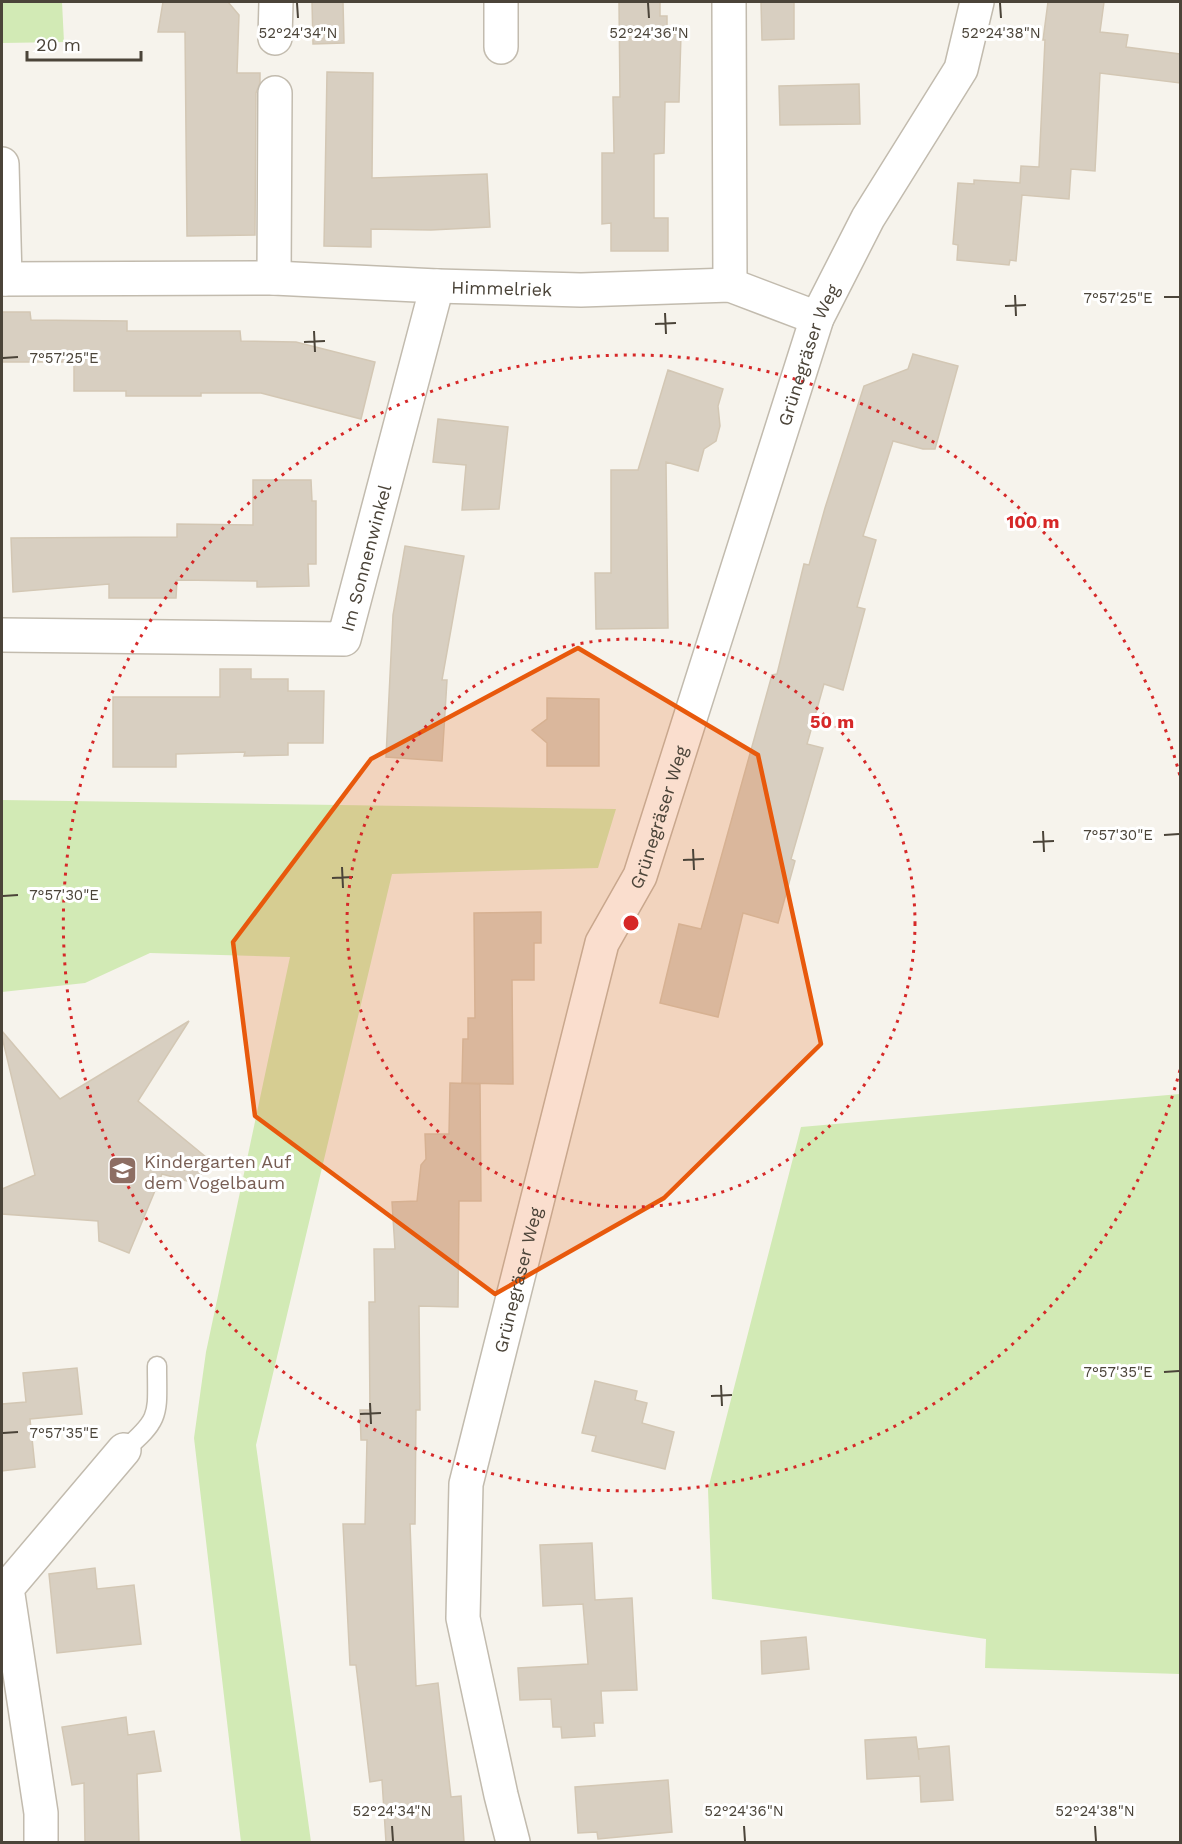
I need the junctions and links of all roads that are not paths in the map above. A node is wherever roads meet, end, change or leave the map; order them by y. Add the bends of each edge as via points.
1 (276, 2) edge
2 (501, 2) edge
3 (729, 2) edge
4 (977, 2) edge
5 (275, 39) dead end
6 (501, 47) dead end
7 (275, 93) dead end
8 (2, 164) edge
9 (274, 278) junction
10 (3, 279) edge
11 (730, 285) junction
12 (437, 286) junction
13 (817, 318) junction
14 (2, 635) edge
15 (157, 1366) dead end
16 (124, 1450) joint
17 (4, 1588) edge
18 (41, 1842) edge
19 (513, 1842) edge

1 - 5 street
2 - 6 street
3 - 11 street
4 - 13 street, Grünegräser Weg via 960,69 868,218
7 - 9 street
8 - 10 street, Himmelriek
9 - 10 street, Himmelriek
9 - 12 street, Himmelriek
11 - 12 street, Himmelriek via 581,290
11 - 13 street, Himmelriek
12 - 14 street, Im Sonnenwinkel via 344,639
13 - 19 street, Grünegräser Weg via 640,876 602,943 466,1484 463,1618
15 - 16 lane via 157,1410 151,1425
16 - 17 street
17 - 18 street via 41,1813

